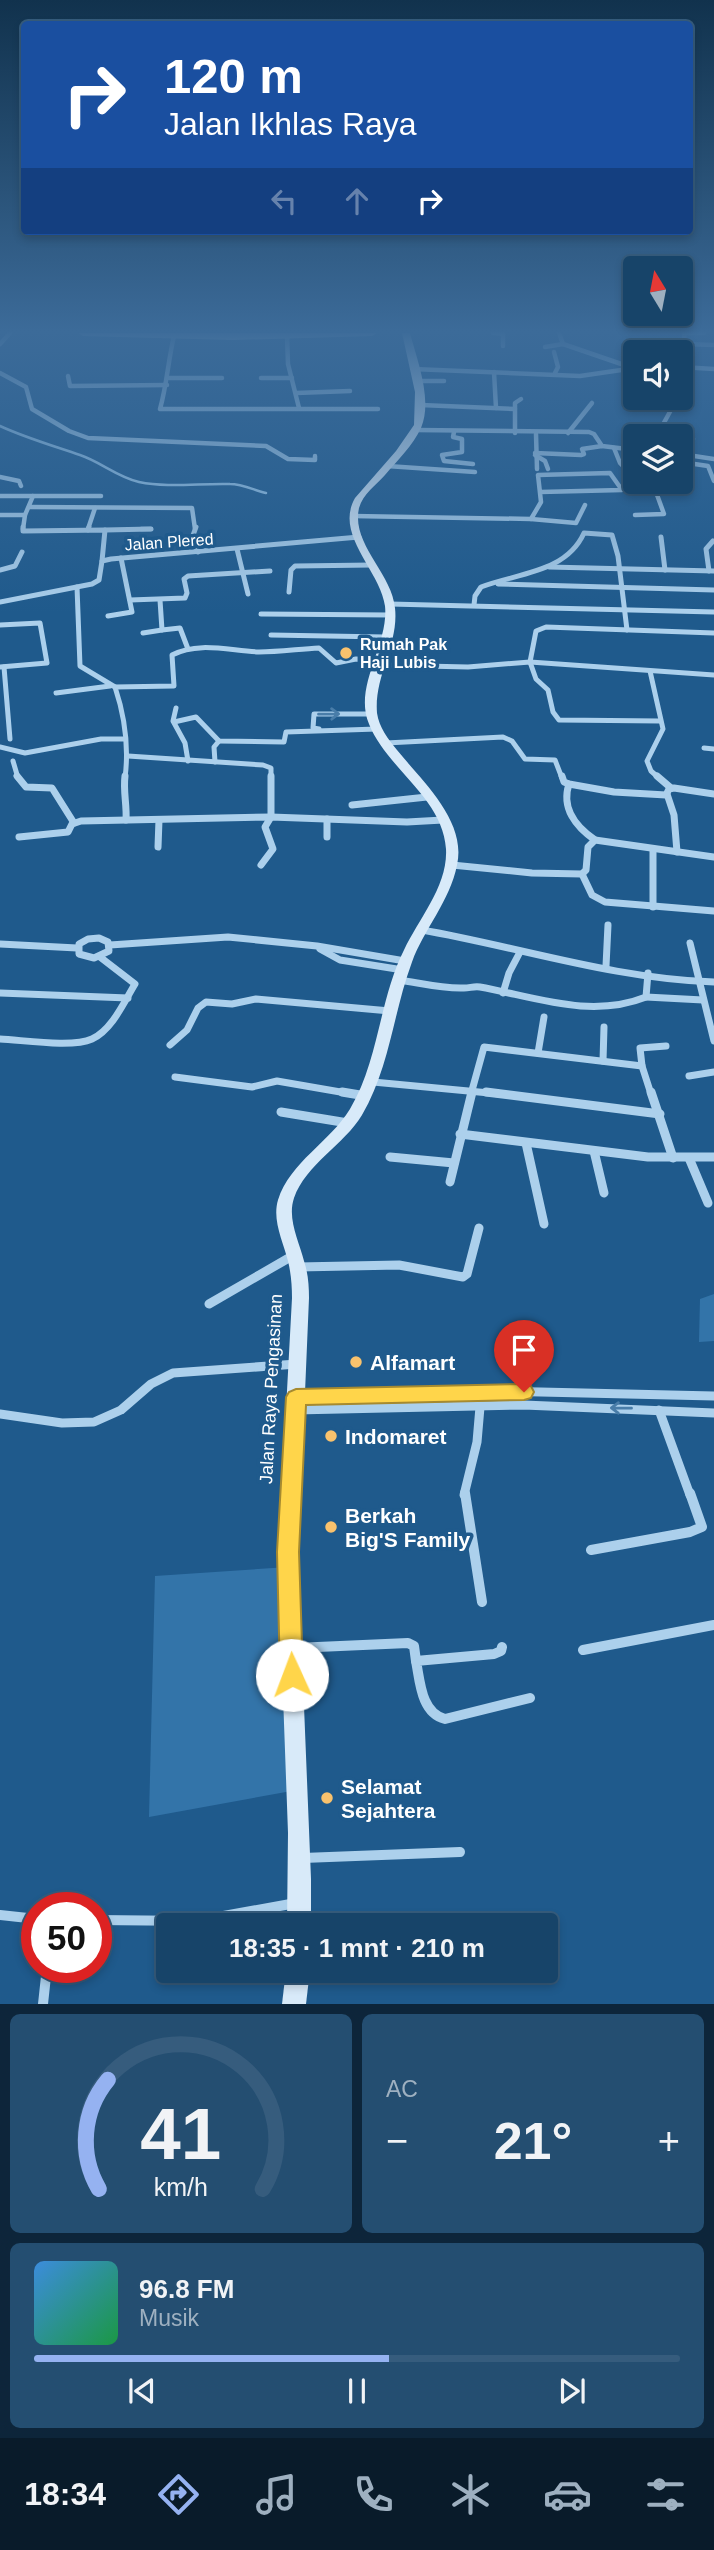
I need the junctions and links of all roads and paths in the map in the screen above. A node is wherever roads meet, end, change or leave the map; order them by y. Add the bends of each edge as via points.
1 (64, 427) edge
2 (417, 427) edge
3 (515, 427) edge
4 (573, 427) edge
5 (416, 430) junction
6 (454, 432) junction
7 (515, 433) junction
8 (568, 433) junction
9 (536, 434) junction
10 (602, 446) junction
11 (614, 448) junction
12 (623, 449) edge
13 (535, 454) junction
14 (315, 456) dead end
15 (693, 456) edge
16 (714, 459) edge
17 (473, 464) dead end
18 (693, 464) edge
19 (387, 466) junction
20 (623, 466) edge
21 (537, 469) dead end
22 (548, 469) dead end
23 (475, 472) dead end
24 (0, 477) edge
25 (714, 477) edge
26 (21, 485) dead end
27 (540, 492) junction
28 (657, 494) edge
29 (0, 496) edge
30 (33, 496) junction
31 (101, 496) dead end
32 (585, 505) dead end
33 (29, 507) junction
34 (95, 508) junction
35 (0, 515) edge
36 (25, 515) junction
37 (353, 516) junction
38 (635, 516) dead end
39 (531, 519) junction
40 (151, 529) dead end
41 (88, 530) junction
42 (105, 530) junction
43 (359, 537) junction
44 (662, 537) dead end
45 (713, 541) edge
46 (237, 549) junction
47 (22, 552) dead end
48 (198, 552) junction
49 (121, 558) junction
50 (573, 558) junction
51 (102, 561) junction
52 (372, 565) junction
53 (545, 567) junction
54 (576, 568) junction
55 (617, 569) junction
56 (0, 570) edge
57 (665, 570) junction
58 (270, 571) dead end
59 (712, 571) edge
60 (242, 572) junction
61 (490, 584) junction
62 (77, 587) junction
63 (621, 588) junction
64 (714, 590) edge
65 (289, 592) dead end
66 (247, 594) dead end
67 (130, 600) junction
68 (160, 600) junction
69 (0, 602) edge
70 (474, 605) junction
71 (621, 608) junction
72 (390, 610) junction
73 (714, 612) edge
74 (261, 614) dead end
75 (108, 616) dead end
76 (0, 625) edge
77 (188, 627) dead end
78 (180, 628) junction
79 (162, 630) junction
80 (627, 630) junction
81 (143, 633) dead end
82 (714, 634) edge
83 (271, 635) dead end
84 (385, 637) junction
85 (188, 649) junction
86 (530, 662) junction
87 (380, 663) junction
88 (2, 667) edge
89 (650, 671) junction
90 (714, 675) edge
91 (113, 686) junction
92 (56, 692) dead end
93 (176, 708) dead end
94 (660, 721) junction
95 (174, 722) junction
96 (375, 723) junction
97 (8, 726) junction
98 (0, 727) edge
99 (10, 738) dead end
100 (125, 739) junction
101 (219, 741) junction
102 (386, 743) junction
103 (0, 747) edge
104 (705, 748) dead end
105 (714, 749) edge
106 (128, 756) junction
107 (13, 761) dead end
108 (188, 761) junction
109 (215, 762) junction
110 (569, 785) junction
111 (669, 791) junction
112 (714, 794) edge
113 (427, 797) junction
114 (352, 805) dead end
115 (271, 817) junction
116 (327, 819) junction
117 (126, 820) junction
118 (159, 820) junction
119 (443, 820) junction
120 (74, 823) junction
121 (19, 837) dead end
122 (327, 837) dead end
123 (595, 840) junction
124 (158, 847) dead end
125 (653, 849) junction
126 (677, 852) junction
127 (714, 857) edge
128 (261, 865) dead end
129 (452, 866) junction
130 (582, 874) junction
131 (653, 907) junction
132 (714, 911) edge
133 (608, 925) dead end
134 (422, 930) junction
135 (690, 943) dead end
136 (0, 944) edge
137 (110, 945) junction
138 (77, 948) junction
139 (520, 952) junction
140 (100, 957) junction
141 (606, 967) junction
142 (402, 970) junction
143 (648, 973) junction
144 (714, 982) edge
145 (701, 984) junction
146 (0, 993) edge
147 (503, 993) junction
148 (646, 997) junction
149 (128, 998) junction
150 (703, 1000) junction
151 (391, 1011) junction
152 (544, 1017) dead end
153 (604, 1027) dead end
154 (0, 1039) edge
155 (714, 1041) edge
156 (170, 1045) dead end
157 (666, 1046) dead end
158 (538, 1053) junction
159 (603, 1061) junction
160 (642, 1066) junction
161 (714, 1072) edge
162 (689, 1076) dead end
163 (175, 1077) dead end
164 (369, 1089) junction
165 (471, 1090) junction
166 (281, 1112) dead end
167 (660, 1114) junction
168 (348, 1123) junction
169 (460, 1134) junction
170 (526, 1143) junction
171 (594, 1151) junction
172 (390, 1157) dead end
173 (714, 1157) edge
174 (673, 1158) junction
175 (689, 1158) junction
176 (454, 1163) junction
177 (450, 1182) dead end
178 (604, 1193) dead end
179 (708, 1203) dead end
180 (544, 1224) dead end
181 (479, 1228) dead end
182 (296, 1261) junction
183 (209, 1304) dead end
184 (300, 1364) junction
185 (714, 1396) edge
186 (296, 1404) junction
187 (480, 1407) junction
188 (659, 1410) junction
189 (714, 1413) edge
190 (0, 1414) edge
191 (591, 1550) dead end
192 (482, 1602) dead end
193 (714, 1625) edge
194 (502, 1647) dead end
195 (290, 1648) junction
196 (583, 1650) dead end
197 (416, 1661) junction
198 (530, 1698) dead end
199 (460, 1853) dead end
200 (299, 1859) junction
201 (300, 1902) junction
202 (300, 1913) edge
203 (0, 1915) edge
204 (21, 1917) edge
205 (112, 1920) edge
206 (45, 1983) edge
207 (296, 1983) edge
208 (43, 2004) edge
209 (294, 2004) edge

1 - 14 street via 84,437 266,446 285,458 314,460
2 - 5 main road
3 - 7 street
4 - 8 street
5 - 6 street
5 - 19 main road
6 - 7 street
6 - 17 street via 453,437 462,439 462,452 442,455 443,460
7 - 9 street
8 - 9 street
8 - 10 street via 591,433
9 - 13 street
10 - 11 street
10 - 13 street via 582,449 581,455
11 - 12 street
11 - 20 street
13 - 21 street
13 - 22 street
15 - 16 street
18 - 25 street via 708,466
19 - 23 street
19 - 37 main road via 360,496
24 - 26 street
27 - 27 street via 616,492 622,490 610,473 552,474 538,475
27 - 39 street via 540,507
28 - 38 street via 664,514
29 - 30 street
30 - 31 street
30 - 33 street
32 - 39 street via 576,523
33 - 34 street
33 - 36 street
34 - 41 street
34 - 48 street via 192,508 196,526 192,538
35 - 36 street
36 - 41 street via 23,531
37 - 39 street
37 - 43 main road
40 - 42 street
41 - 42 street
42 - 51 street
43 - 46 street, Jalan Plered
43 - 52 main road
44 - 57 street
45 - 59 street via 706,549
46 - 48 street, Jalan Plered
46 - 60 street
47 - 56 street via 15,566
48 - 49 street, Jalan Plered
49 - 51 street, Jalan Plered
49 - 67 street
50 - 53 street
50 - 54 street
50 - 55 street via 584,533 612,535
51 - 62 street, Jalan Plered via 99,580
52 - 65 street via 295,566
52 - 72 main road via 385,586
53 - 54 street
53 - 61 street
54 - 55 street
55 - 57 street
55 - 63 street
57 - 59 street
58 - 60 street
60 - 66 street
60 - 68 street via 185,577 187,597
61 - 63 street
61 - 70 street via 479,589
62 - 69 street, Jalan Plered
62 - 91 street via 80,666
63 - 64 street
63 - 71 street
67 - 68 street
67 - 75 street via 131,613
68 - 79 street
70 - 71 street
70 - 72 street
71 - 73 street
71 - 80 street
72 - 74 street
72 - 84 main road
76 - 88 street via 40,623 47,663
77 - 78 street
78 - 79 street
78 - 85 street
79 - 81 street
80 - 82 street
80 - 86 street via 546,627 537,630
83 - 84 street
84 - 87 main road
85 - 87 street via 260,652 319,648 336,663 356,659
85 - 91 street via 172,655 174,686
86 - 87 street via 468,667
86 - 89 street
86 - 94 street via 561,721
87 - 96 main road
88 - 97 street
89 - 90 street
89 - 94 street
91 - 92 street
91 - 100 street via 123,710
93 - 95 street
94 - 111 street via 663,729 648,761
95 - 101 street via 196,717
95 - 108 street via 186,743
96 -> 96 street via 313,728 314,714
96 - 101 street via 286,732 284,742
96 - 102 main road
97 - 98 street
97 - 99 street
100 - 103 street via 25,753
100 - 106 street
101 - 109 street via 214,747
102 - 110 street via 509,738 525,759 555,760
102 - 113 main road
104 - 105 street
106 - 108 street
106 - 117 street via 123,790
107 - 120 street via 21,785 52,788
108 - 109 street
109 - 115 street via 271,768
110 - 111 street via 625,793
110 - 123 street via 565,798 575,824
111 - 112 street
111 - 126 street
113 - 114 street
113 - 119 main road
115 - 116 street
115 - 118 street
115 - 128 street via 265,827 273,849
116 - 119 street
116 - 122 street
117 - 118 street
117 - 120 street
118 - 124 street
119 - 129 main road via 453,841
120 - 121 street via 68,832
123 - 125 street
123 - 130 street via 587,847
125 - 126 street
125 - 131 street
126 - 127 street
129 - 130 street
129 - 134 main road, Jalan Raya Pengasinan
130 - 131 street via 596,898
131 - 132 street
133 - 141 street
134 - 139 street
134 - 142 main road, Jalan Raya Pengasinan
135 - 145 street
136 - 138 street
137 - 138 street via 93,938
137 - 140 street
137 - 142 street via 215,936 317,946 340,960
138 - 140 street via 83,957
139 - 141 street
139 - 147 street
140 - 149 street via 134,982
141 - 143 street
142 - 147 street via 464,988
142 - 151 main road, Jalan Raya Pengasinan
143 - 145 street
143 - 148 street
144 - 145 street
145 - 150 street
146 - 149 street
147 - 148 street via 597,1006
148 - 150 street
149 - 154 street via 105,1030 83,1041
150 - 155 street
151 - 156 street via 260,1000 206,1002
151 - 164 main road, Jalan Raya Pengasinan
152 - 158 street
153 - 159 street
157 - 160 street via 640,1048
158 - 159 street
158 - 165 street via 484,1047
159 - 160 street
160 - 167 street
161 - 162 street
163 - 164 street via 252,1087 277,1081
164 - 165 street
164 - 168 main road, Jalan Raya Pengasinan
165 - 167 street
165 - 169 street
166 - 168 street
167 - 174 street
168 - 182 main road, Jalan Raya Pengasinan via 287,1195 284,1215
169 - 170 street
169 - 176 street
170 - 171 street
170 - 180 street
171 - 174 street
171 - 178 street
172 - 176 street
173 - 175 street
174 - 175 street
175 - 179 street
176 - 177 street
181 - 182 street via 463,1276 399,1265
182 - 183 street via 232,1287
182 - 184 main road, Jalan Raya Pengasinan
184 - 186 main road, Jalan Raya Pengasinan
184 - 190 street via 155,1378 119,1413 105,1419 73,1424
185 - 186 street via 496,1391
186 - 187 street
186 - 195 main road, Jalan Raya Pengasinan via 288,1552
188 -> 187 street
187 - 192 street via 464,1496
188 - 189 street
188 - 191 street via 702,1528
193 - 196 street
194 - 197 street via 494,1654
195 - 197 street via 408,1643 414,1646
195 - 200 main road, Jalan Raya Pengasinan
197 - 198 street via 430,1712 438,1719
199 - 200 street
200 - 201 main road, Jalan Raya Pengasinan
201 - 202 main road, Jalan Raya Pengasinan
201 - 205 street via 230,1917
203 - 204 street
206 - 208 street
207 - 209 main road

